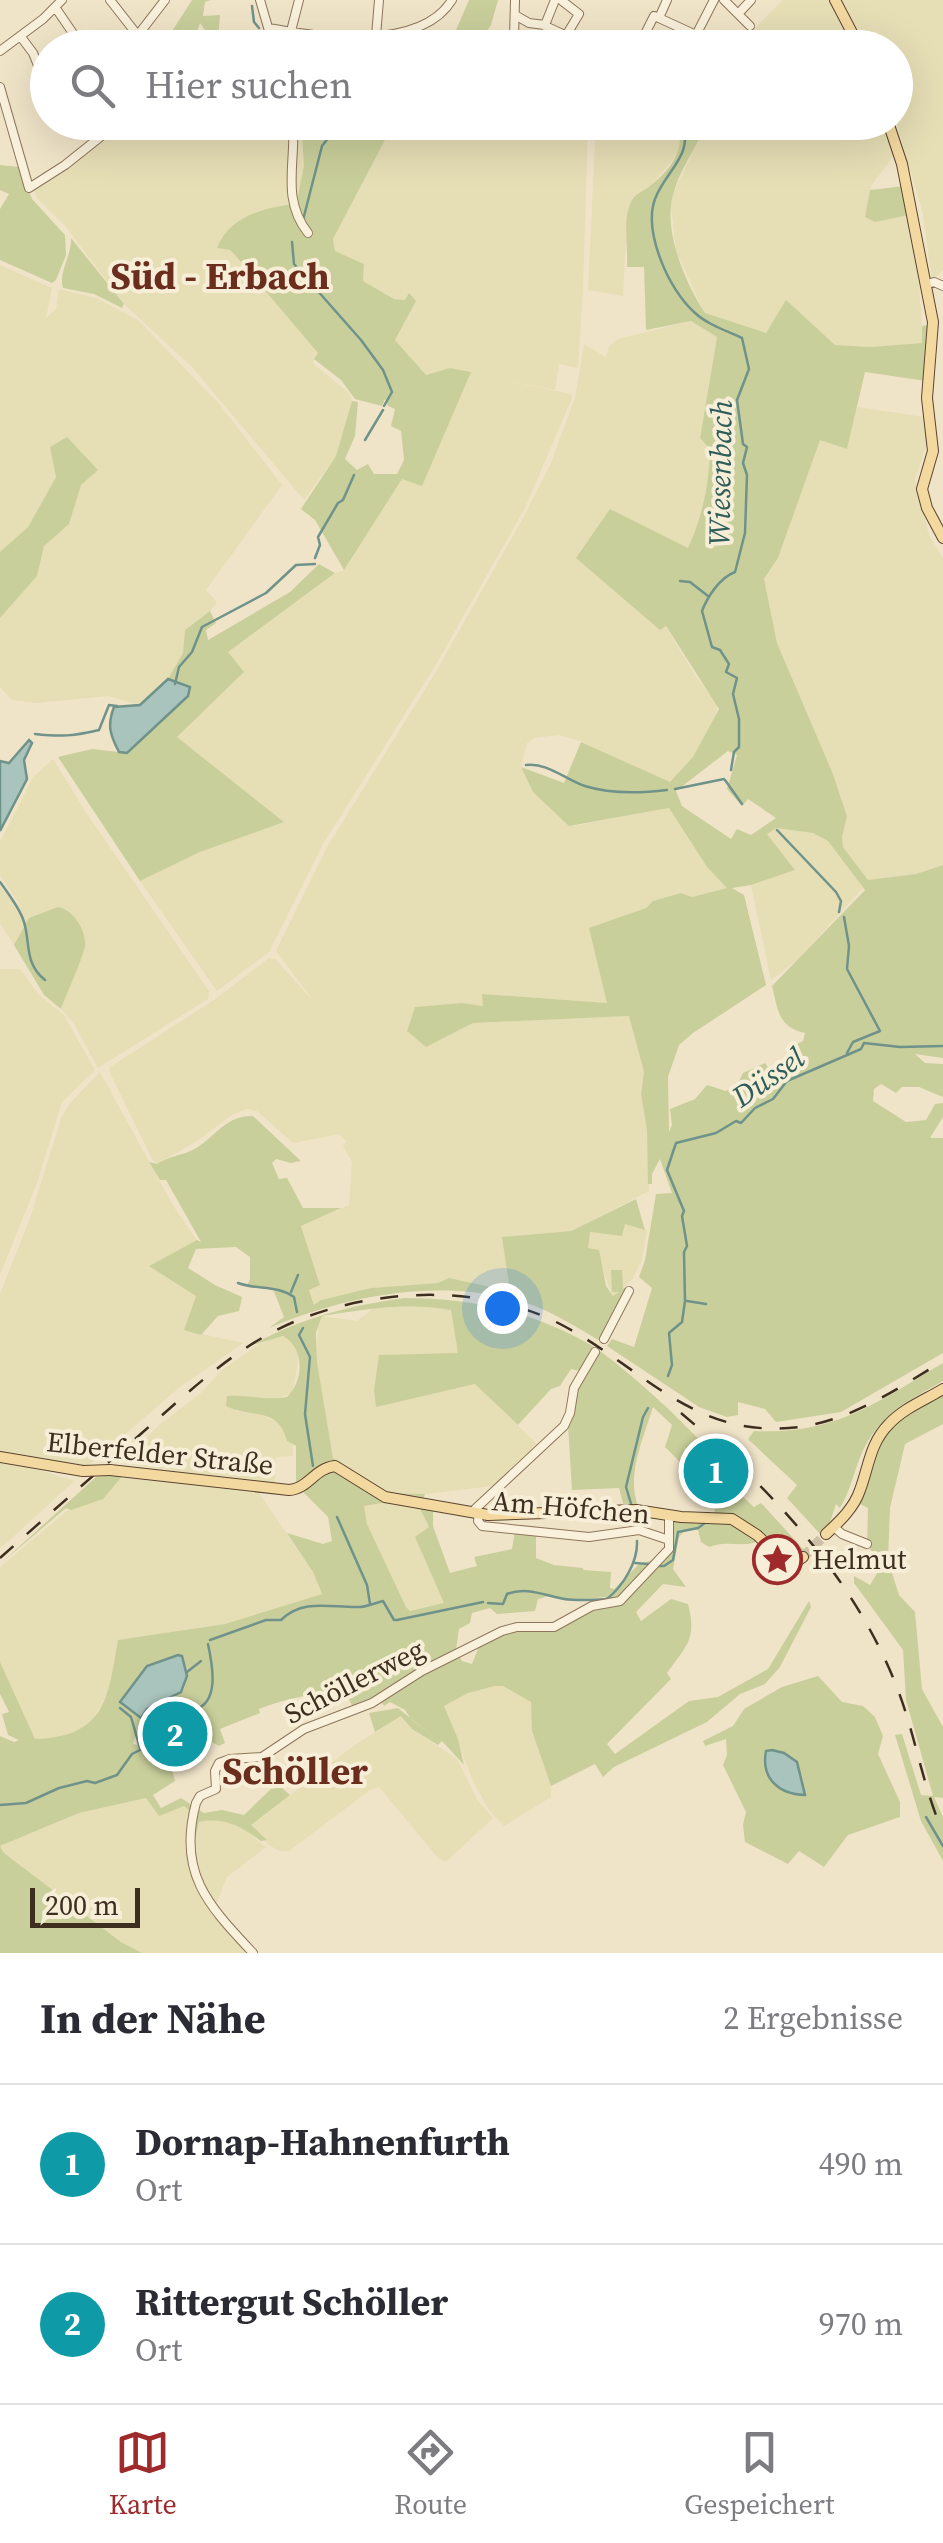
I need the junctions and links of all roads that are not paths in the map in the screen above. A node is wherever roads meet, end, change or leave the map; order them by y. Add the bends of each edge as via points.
1 (110, 0) edge
2 (165, 0) edge
3 (260, 0) edge
4 (299, 0) edge
5 (379, 0) edge
6 (452, 0) edge
7 (515, 0) edge
8 (558, 0) edge
9 (667, 0) edge
10 (714, 0) edge
11 (724, 0) edge
12 (752, 0) edge
13 (835, 0) edge
14 (59, 4) edge
15 (738, 14) junction
16 (515, 16) junction
17 (659, 18) junction
18 (543, 25) junction
19 (750, 26) dead end
20 (269, 28) joint
21 (73, 30) edge
22 (132, 30) edge
23 (144, 30) edge
24 (284, 30) edge
25 (291, 30) edge
26 (376, 30) edge
27 (399, 30) edge
28 (514, 30) edge
29 (554, 30) edge
30 (570, 30) edge
31 (647, 30) edge
32 (685, 30) edge
33 (699, 30) edge
34 (851, 30) edge
35 (21, 37) junction
36 (30, 49) edge
37 (0, 51) edge
38 (0, 88) edge
39 (5, 120) edge
40 (95, 140) edge
41 (295, 140) edge
42 (894, 140) edge
43 (308, 233) dead end
44 (943, 272) edge
45 (935, 284) edge
46 (943, 538) edge
47 (628, 1291) dead end
48 (604, 1339) dead end
49 (595, 1352) dead end
50 (943, 1389) edge
51 (0, 1457) edge
52 (476, 1512) junction
53 (668, 1516) junction
54 (830, 1531) joint
55 (668, 1540) junction
56 (868, 1544) dead end
57 (803, 1557) dead end
58 (253, 1953) edge

1 - 22 street
2 - 23 street
3 - 20 street
4 - 25 street
5 - 26 street
6 - 27 street via 430,22
7 - 16 street
8 - 18 street
8 - 30 street via 579,14
9 - 17 street
10 - 33 street
11 - 15 street
12 - 15 street
13 - 34 main road
14 - 21 street
14 - 35 street
15 - 19 street
16 - 18 street
16 - 28 street
17 - 31 street
17 - 32 street
18 - 29 street
20 - 24 street
35 - 36 street
35 - 37 street
38 - 39 street
39 - 40 street via 29,188
41 - 43 street via 290,198
42 - 45 main road
44 - 45 street
45 - 46 main road via 928,398 934,437 922,494
47 - 48 street
49 - 52 street via 574,1388 564,1426
50 - 54 main road via 881,1433 858,1494
51 - 52 main road, Elberfelder Straße, bridge via 289,1490 335,1466 374,1492
52 - 53 main road via 632,1510
52 - 55 street, Am Höfchen via 482,1526 589,1537 639,1530
53 - 55 street
53 - 57 main road via 732,1519 783,1560
54 - 56 street
55 - 58 street, Schöllerweg via 668,1549 620,1601 592,1606 554,1628 502,1631 263,1757 219,1763 215,1790 196,1803 189,1855 215,1911

